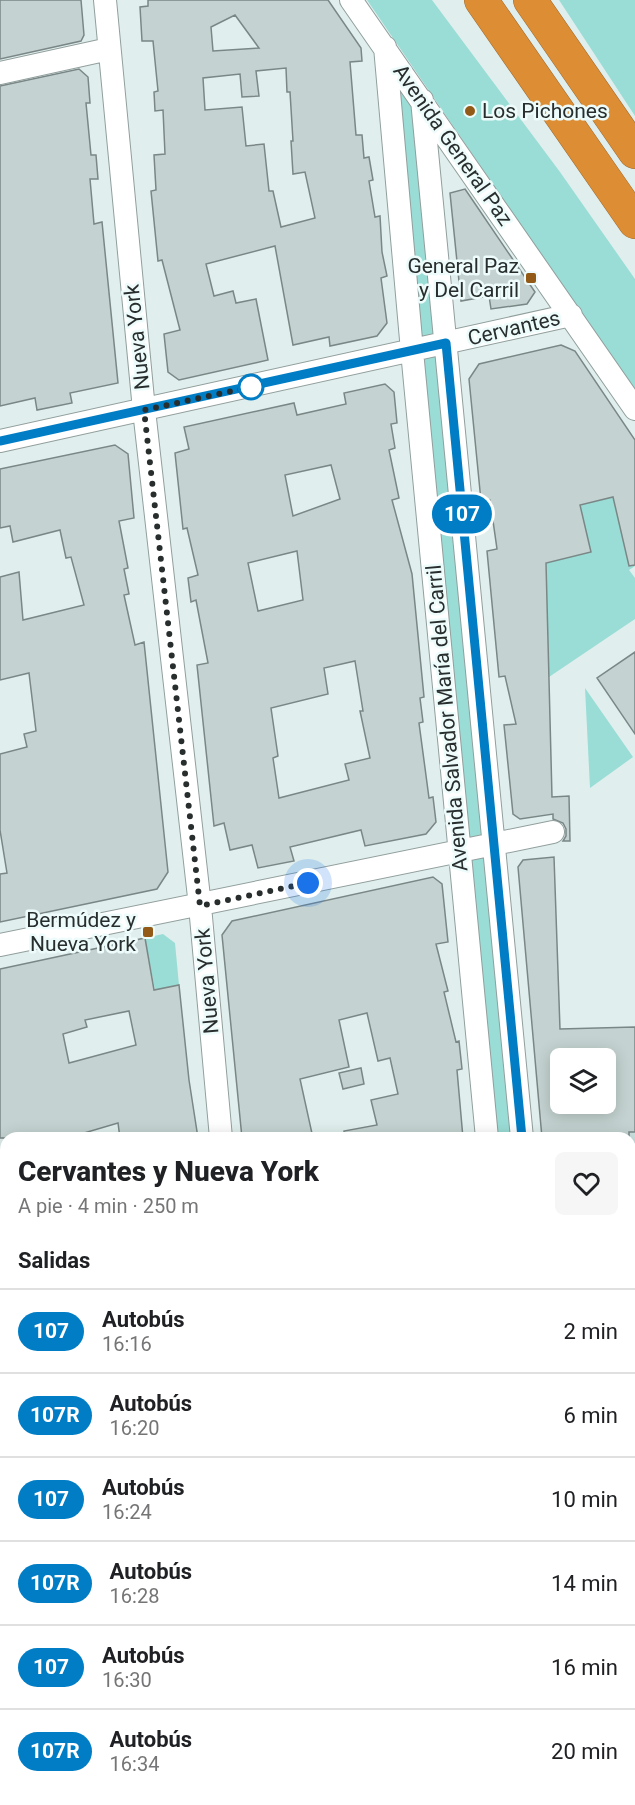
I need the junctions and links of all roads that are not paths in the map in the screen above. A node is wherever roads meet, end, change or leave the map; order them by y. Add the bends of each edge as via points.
1 (105, 0) edge
2 (351, 0) edge
3 (469, 0) edge
4 (481, 0) edge
5 (530, 0) edge
6 (536, 0) edge
7 (553, 34) junction
8 (385, 47) junction
9 (109, 50) junction
10 (521, 58) junction
11 (0, 73) edge
12 (422, 100) junction
13 (635, 152) edge
14 (635, 222) edge
15 (571, 315) junction
16 (446, 343) junction
17 (412, 351) junction
18 (635, 409) edge
19 (144, 410) junction
20 (0, 441) edge
21 (553, 832) dead end
22 (494, 844) junction
23 (459, 850) junction
24 (200, 906) junction
25 (0, 945) edge
26 (219, 1132) edge
27 (486, 1132) edge
28 (521, 1132) edge

1 - 9 street, Nueva York
2 - 8 street, Avenida General Paz
3 - 10 highway
4 - 10 highway
5 - 7 highway
6 - 7 highway
7 - 13 highway
8 - 12 street, Avenida General Paz
8 - 17 street, Avenida Salvador María del Carril
9 - 11 street
9 - 19 street, Nueva York
10 - 14 highway
12 - 15 street, Avenida General Paz
12 - 16 street, Avenida Salvador María del Carril
15 - 16 street, Cervantes
15 - 18 street, Avenida General Paz
16 - 17 street, Cervantes
16 - 22 street, Avenida Salvador María del Carril
17 - 19 street, Cervantes
17 - 23 street, Avenida Salvador María del Carril
19 - 20 street, Cervantes
19 - 24 street, Nueva York
21 - 22 street
22 - 23 street
22 - 28 street, Avenida Salvador María del Carril
23 - 24 street
23 - 27 street, Avenida Salvador María del Carril
24 - 25 street
24 - 26 street, Nueva York

